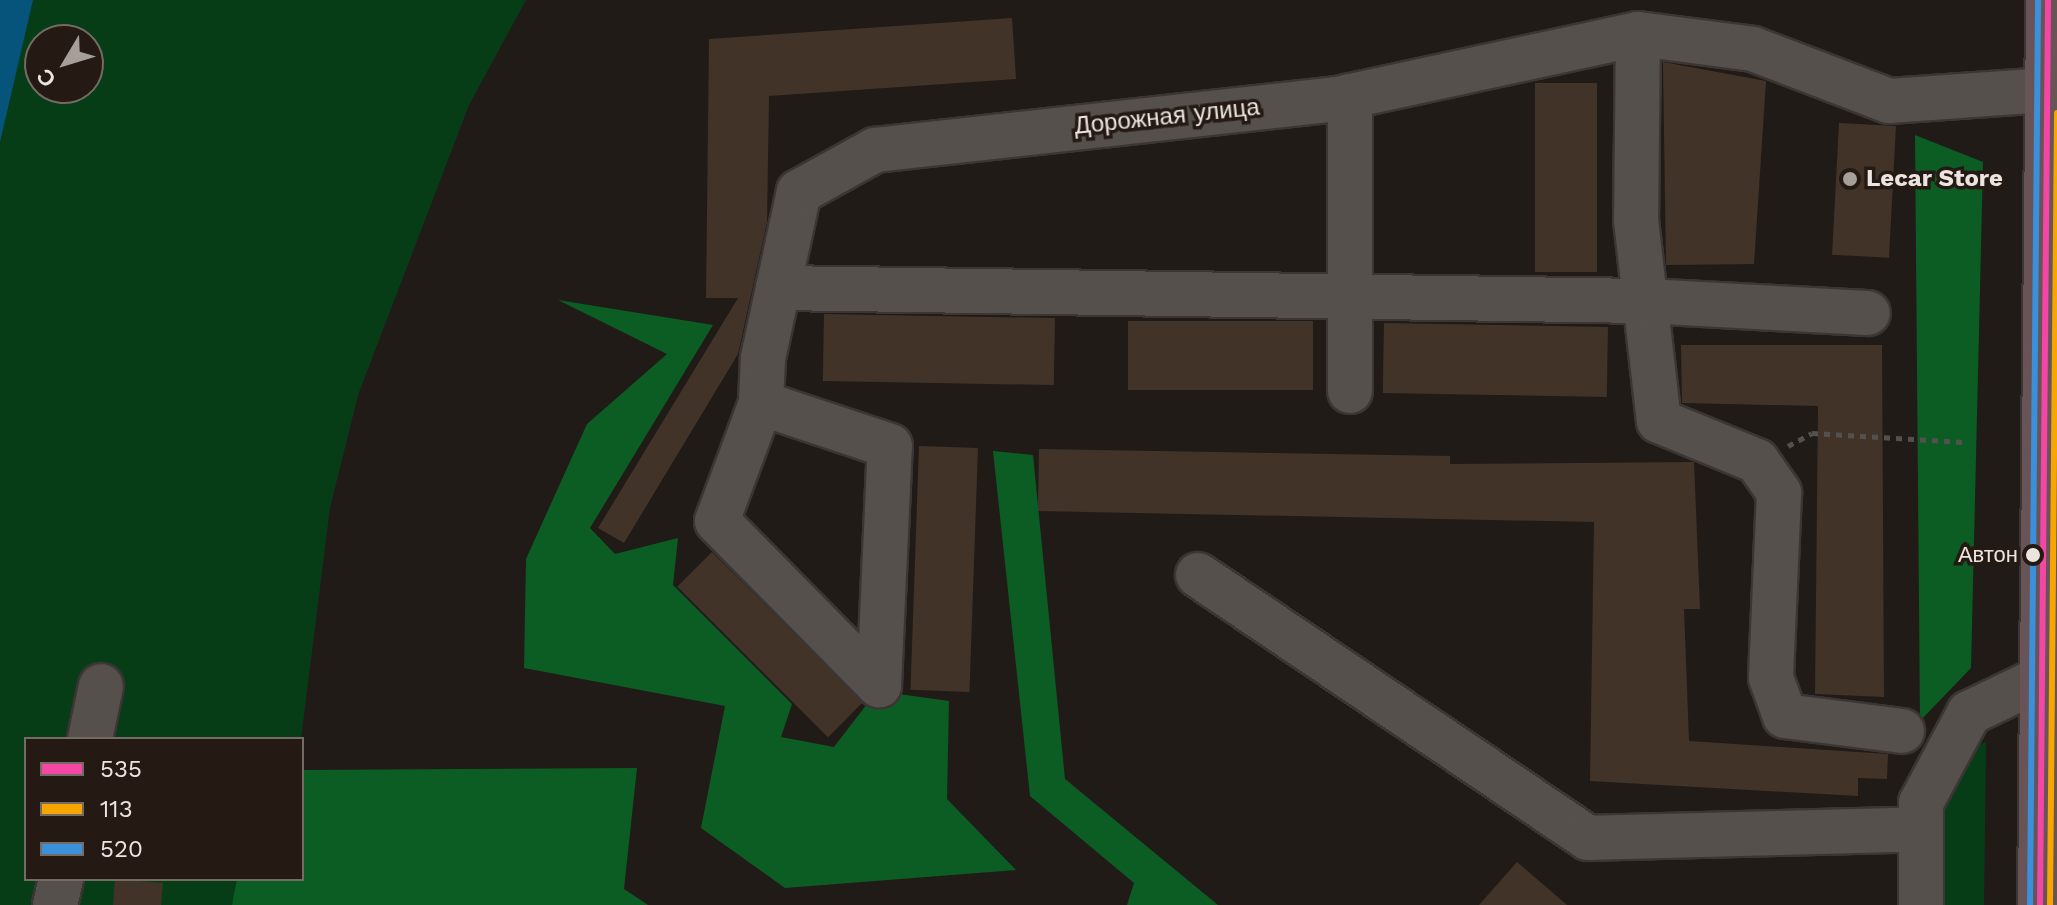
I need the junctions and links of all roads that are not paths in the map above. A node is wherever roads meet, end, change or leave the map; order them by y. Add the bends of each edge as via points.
1 (2048, 0) edge
2 (1638, 34) junction
3 (2048, 90) junction
4 (1350, 96) junction
5 (778, 288) junction
6 (1645, 301) junction
7 (1350, 302) junction
8 (2052, 308) edge
9 (1868, 313) dead end
10 (1350, 391) dead end
11 (761, 403) junction
12 (1198, 575) dead end
13 (2042, 678) junction
14 (101, 686) dead end
15 (1902, 731) dead end
16 (90, 737) edge
17 (1921, 829) junction
18 (61, 881) edge
19 (55, 905) edge
20 (1921, 905) edge
21 (2040, 905) edge

1 - 3 highway
2 - 3 street, Дорожная улица via 1753,49 1889,101
2 - 4 street, Дорожная улица
2 - 6 street via 1636,220
3 - 8 highway
4 - 5 street, Дорожная улица via 875,150 799,192
4 - 7 street
5 - 7 street
5 - 11 street, Дорожная улица
6 - 7 street
6 - 9 street
6 - 15 street via 1659,421 1757,461 1779,493 1771,678 1785,716
7 - 10 street
8 - 13 highway
11 - 11 street, Дорожная улица via 890,446 879,685 717,521
12 - 17 street via 1588,838
13 - 17 street via 1969,713 1921,803
13 - 21 highway
14 - 16 street
17 - 20 street
18 - 19 street

